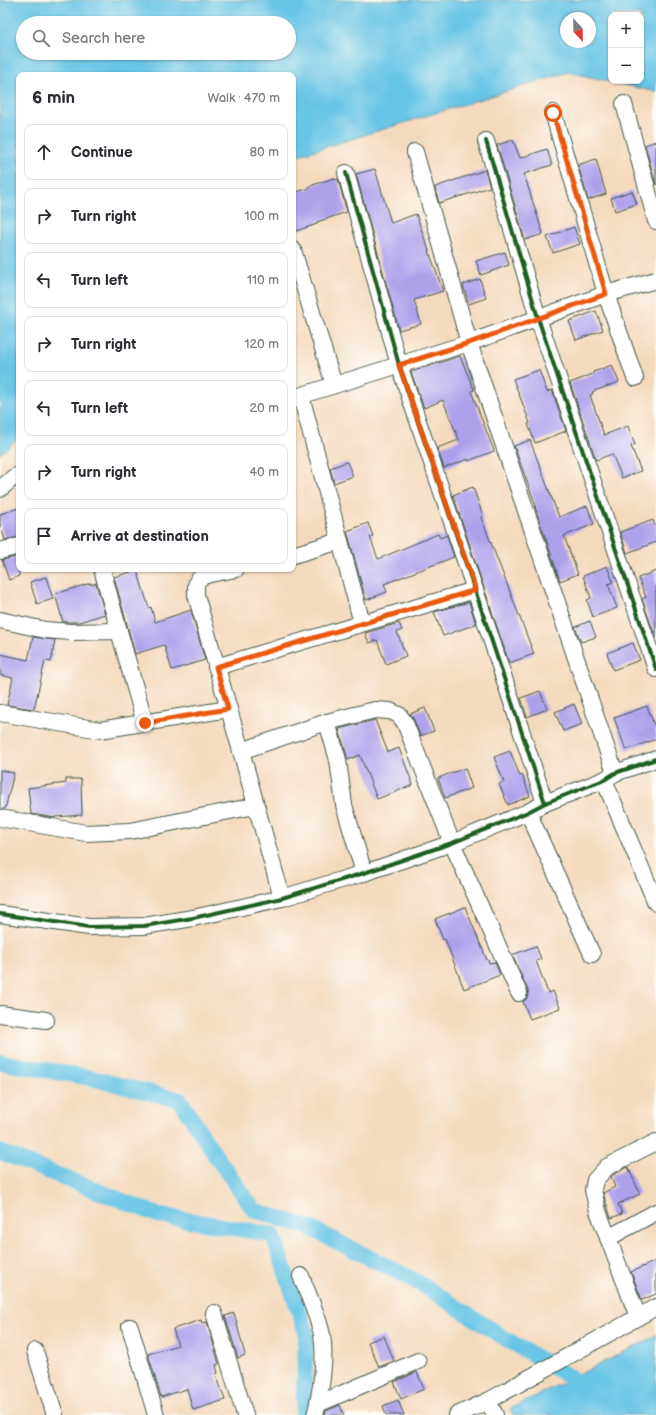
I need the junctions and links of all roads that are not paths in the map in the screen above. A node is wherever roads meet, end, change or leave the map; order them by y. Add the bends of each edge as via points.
1 (624, 104) dead end
2 (553, 113) dead end
3 (486, 141) dead end
4 (415, 152) dead end
5 (346, 173) dead end
6 (656, 221) edge
7 (296, 260) edge
8 (656, 280) edge
9 (606, 294) junction
10 (538, 318) junction
11 (469, 343) junction
12 (399, 365) junction
13 (635, 378) dead end
14 (334, 385) junction
15 (297, 397) edge
16 (16, 476) edge
17 (0, 489) edge
18 (340, 541) junction
19 (16, 547) edge
20 (0, 551) edge
21 (296, 553) edge
22 (103, 572) edge
23 (222, 572) edge
24 (476, 590) junction
25 (0, 620) edge
26 (362, 623) junction
27 (119, 631) junction
28 (216, 667) junction
29 (656, 670) edge
30 (228, 709) junction
31 (0, 714) edge
32 (327, 722) junction
33 (145, 723) junction
34 (241, 751) junction
35 (656, 759) edge
36 (610, 777) junction
37 (545, 803) junction
38 (255, 806) junction
39 (528, 812) junction
40 (0, 818) edge
41 (452, 843) junction
42 (364, 873) junction
43 (282, 898) junction
44 (656, 903) edge
45 (0, 914) edge
46 (592, 954) dead end
47 (518, 993) dead end
48 (0, 1014) edge
49 (46, 1020) dead end
50 (656, 1142) edge
51 (656, 1212) edge
52 (608, 1238) junction
53 (301, 1276) dead end
54 (656, 1307) edge
55 (214, 1312) dead end
56 (638, 1317) junction
57 (130, 1327) dead end
58 (35, 1350) dead end
59 (418, 1360) dead end
60 (491, 1408) edge
61 (317, 1409) edge
62 (54, 1415) edge
63 (156, 1415) edge
64 (245, 1415) edge
65 (457, 1415) edge

1 - 6 street
2 - 9 street
3 - 10 street
4 - 11 street
5 - 12 street
7 - 14 street
8 - 9 street
9 - 10 street
9 - 13 street
10 - 11 street
10 - 29 street
11 - 12 street
11 - 36 street
12 - 14 street
12 - 24 street
14 - 15 street
15 - 18 street
16 - 17 street
18 - 21 street
18 - 26 street
19 - 20 street
22 - 27 street
23 - 28 street via 207,575 196,585 196,595
24 - 26 street
24 - 37 street
25 - 27 street via 45,630
26 - 28 street
27 - 33 street
28 - 30 street
30 - 33 street
30 - 34 street
31 - 33 street via 100,730
32 - 34 street
32 - 41 street via 375,710 390,711 399,715 405,723
32 - 42 street via 338,760 344,805
34 - 38 street
35 - 36 street
36 - 37 street
36 - 44 street
37 - 39 street
38 - 40 street via 130,831 86,833
38 - 43 street
39 - 41 street
39 - 46 street
41 - 42 street
41 - 47 street
42 - 43 street
43 - 45 street via 144,926 89,926
48 - 49 street
50 - 52 street via 607,1167 595,1180 593,1190
51 - 52 street
52 - 56 street
53 - 61 street via 322,1335 324,1352
54 - 56 street
55 - 64 street
56 - 60 street via 518,1384
57 - 63 street
58 - 62 street
59 - 61 street
60 - 65 street

